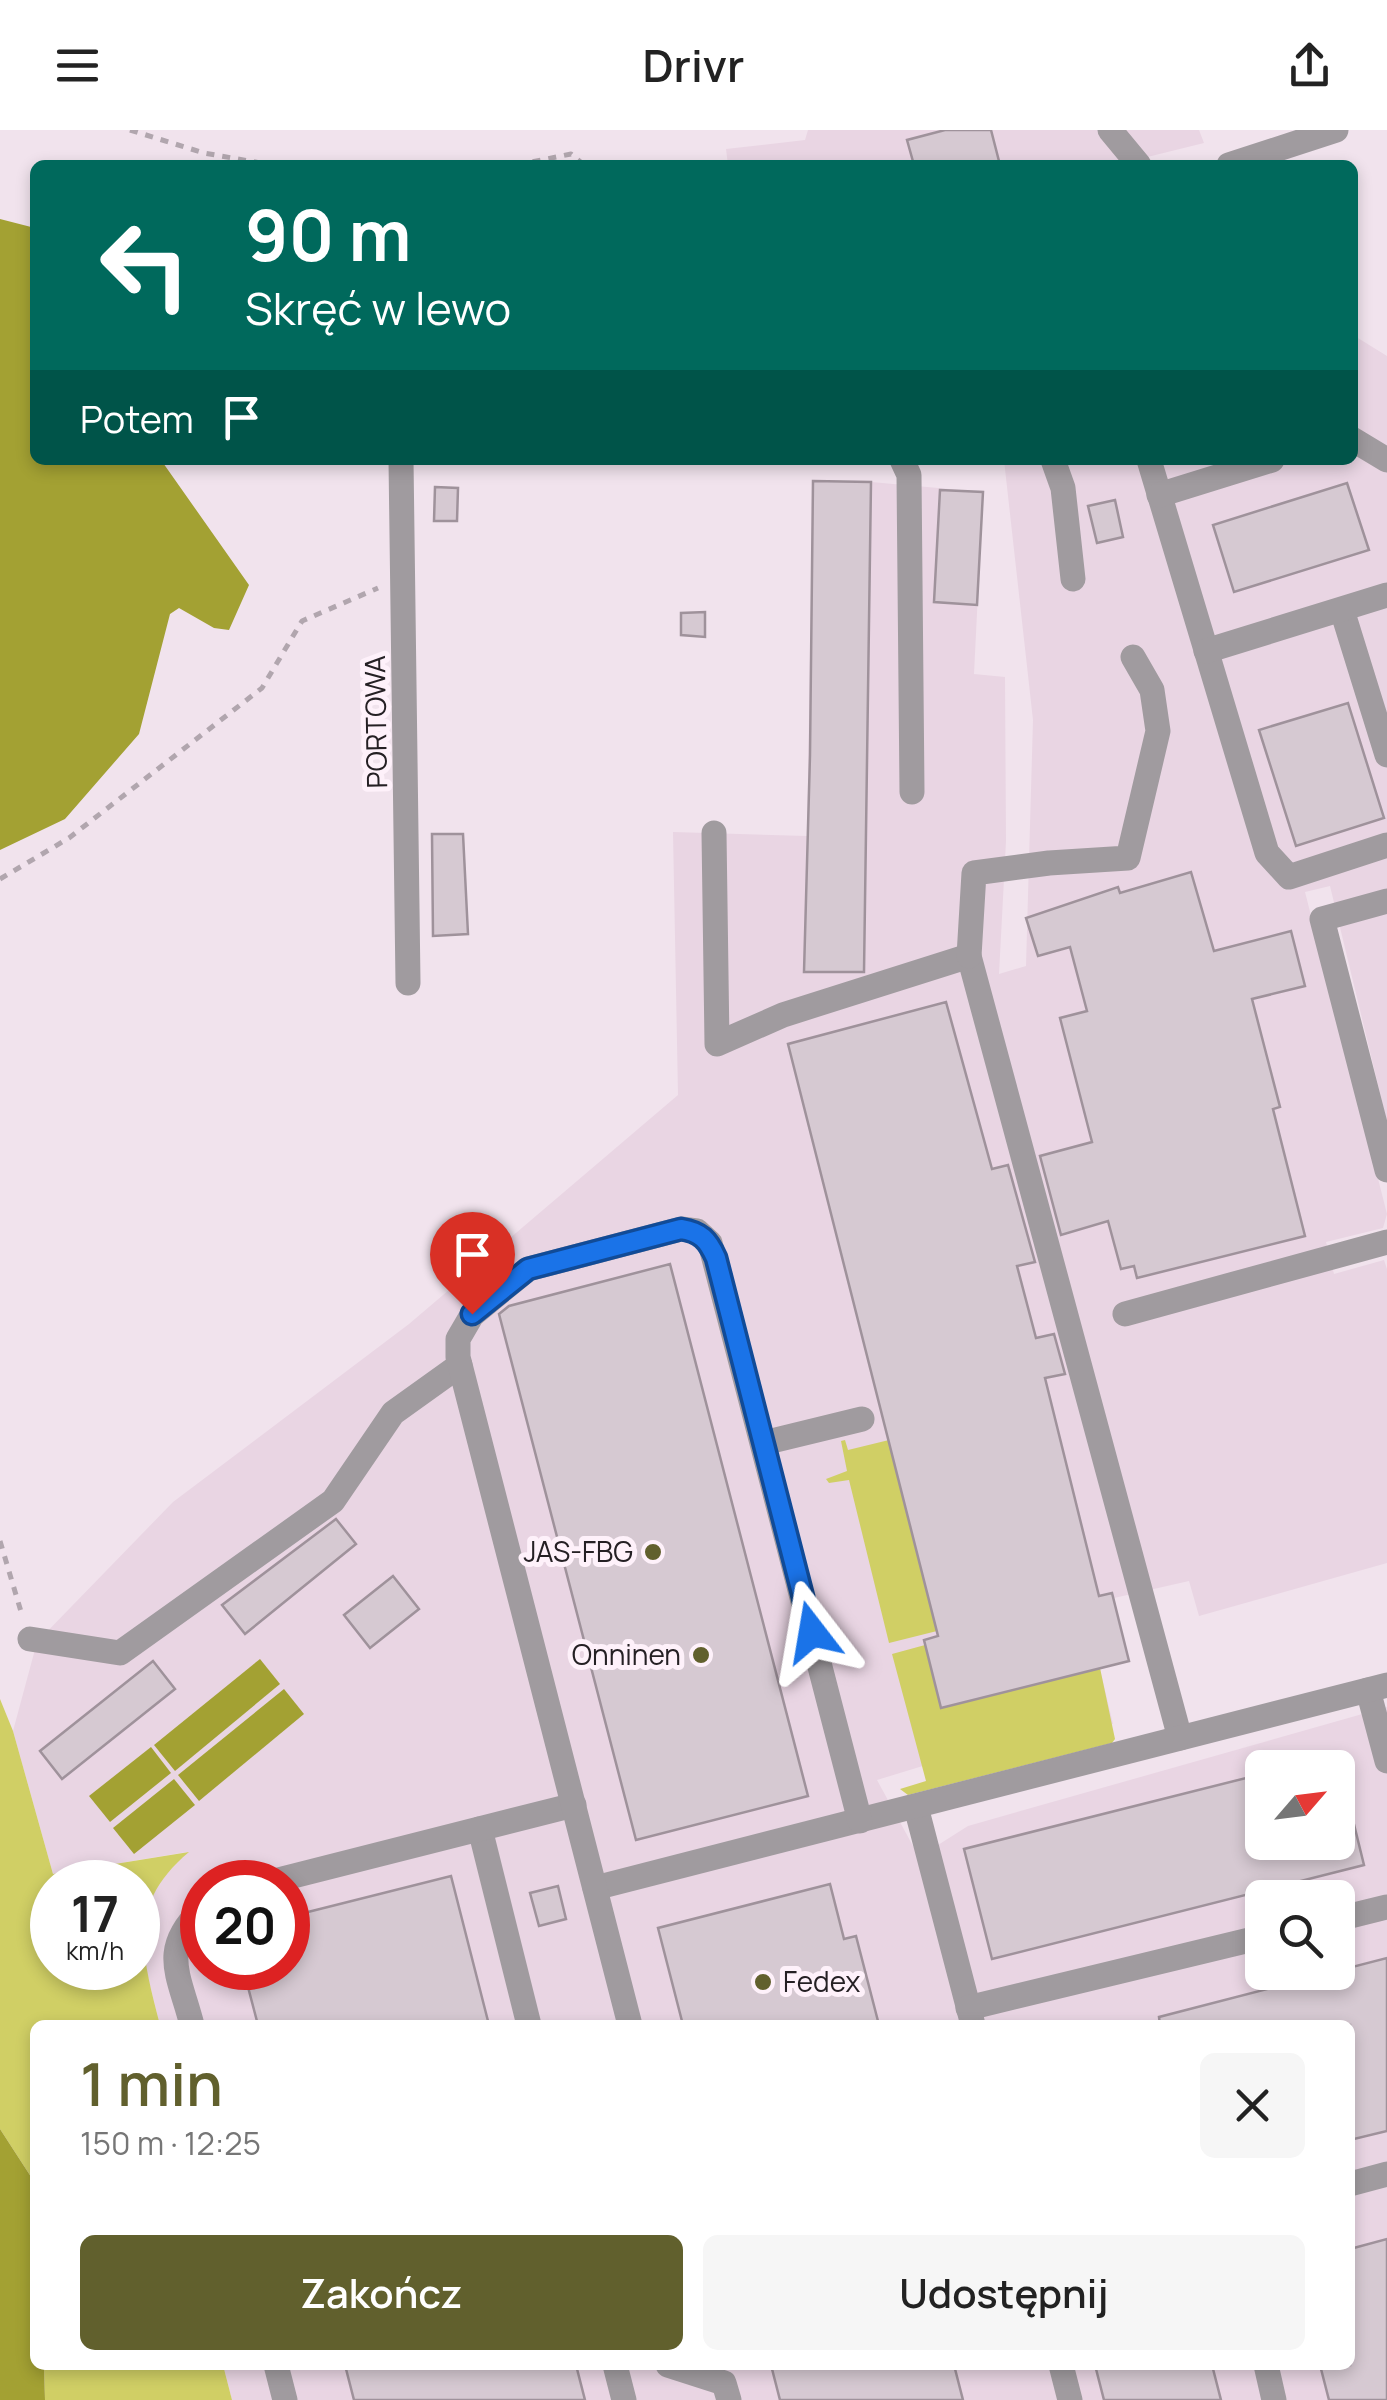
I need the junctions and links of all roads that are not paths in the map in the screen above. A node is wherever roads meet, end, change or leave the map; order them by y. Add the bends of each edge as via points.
1 (1110, 130) edge
2 (1336, 130) edge
3 (1136, 160) edge
4 (1244, 160) edge
5 (1358, 443) edge
6 (1387, 460) edge
7 (401, 465) edge
8 (904, 465) edge
9 (1056, 465) edge
10 (1151, 465) edge
11 (1256, 465) edge
12 (1160, 495) junction
13 (1074, 579) dead end
14 (1387, 594) edge
15 (1342, 610) junction
16 (1206, 651) junction
17 (1134, 657) dead end
18 (1387, 756) edge
19 (912, 792) dead end
20 (714, 832) dead end
21 (1387, 845) edge
22 (1387, 901) edge
23 (969, 956) junction
24 (408, 982) dead end
25 (1387, 1170) edge
26 (1387, 1242) edge
27 (1125, 1314) dead end
28 (460, 1365) junction
29 (862, 1419) dead end
30 (763, 1443) junction
31 (30, 1639) road end
32 (1378, 1687) edge
33 (1180, 1738) junction
34 (1387, 1761) edge
35 (574, 1805) junction
36 (916, 1806) junction
37 (860, 1821) junction
38 (480, 1829) junction
39 (310, 1872) edge
40 (595, 1888) junction
41 (1387, 1908) edge
42 (1355, 1915) edge
43 (180, 1935) edge
44 (1245, 1942) edge
45 (180, 1978) edge
46 (183, 1990) edge
47 (970, 2017) edge
48 (191, 2020) edge
49 (528, 2020) edge
50 (629, 2020) edge
51 (1387, 2174) edge
52 (1355, 2183) edge
53 (277, 2370) edge
54 (616, 2370) edge
55 (684, 2370) edge
56 (1062, 2370) edge
57 (1267, 2370) edge
58 (285, 2400) edge
59 (624, 2400) edge
60 (729, 2400) edge
61 (1070, 2400) edge
62 (1274, 2400) edge

1 - 3 street
2 - 4 street
5 - 6 street
7 - 24 street, PORTOWA
8 - 19 street
9 - 13 street
10 - 12 street
11 - 12 street
12 - 16 street
14 - 15 street
15 - 16 street
15 - 18 street
16 - 21 street via 1267,853 1289,877
17 - 23 street via 1152,690 1158,731 1128,858 974,873
20 - 23 street via 718,1044 782,1015
22 - 25 street via 1322,918
23 - 33 street
26 - 27 street
28 - 30 street via 458,1338 472,1314 528,1269 681,1229 697,1231 716,1258
28 - 31 street via 393,1414 332,1501 120,1653
28 - 35 street
29 - 30 street
30 - 37 street
32 - 33 street
32 - 34 street
33 - 36 street
35 - 38 street
35 - 40 street
36 - 37 street
36 - 47 street
37 - 40 street
38 - 39 street
38 - 49 street
40 - 50 street
41 - 42 street
43 - 45 street via 173,1951
44 - 47 street
46 - 48 street
51 - 52 street
53 - 58 street
54 - 59 street
55 - 60 street via 724,2383
56 - 61 street
57 - 62 street

